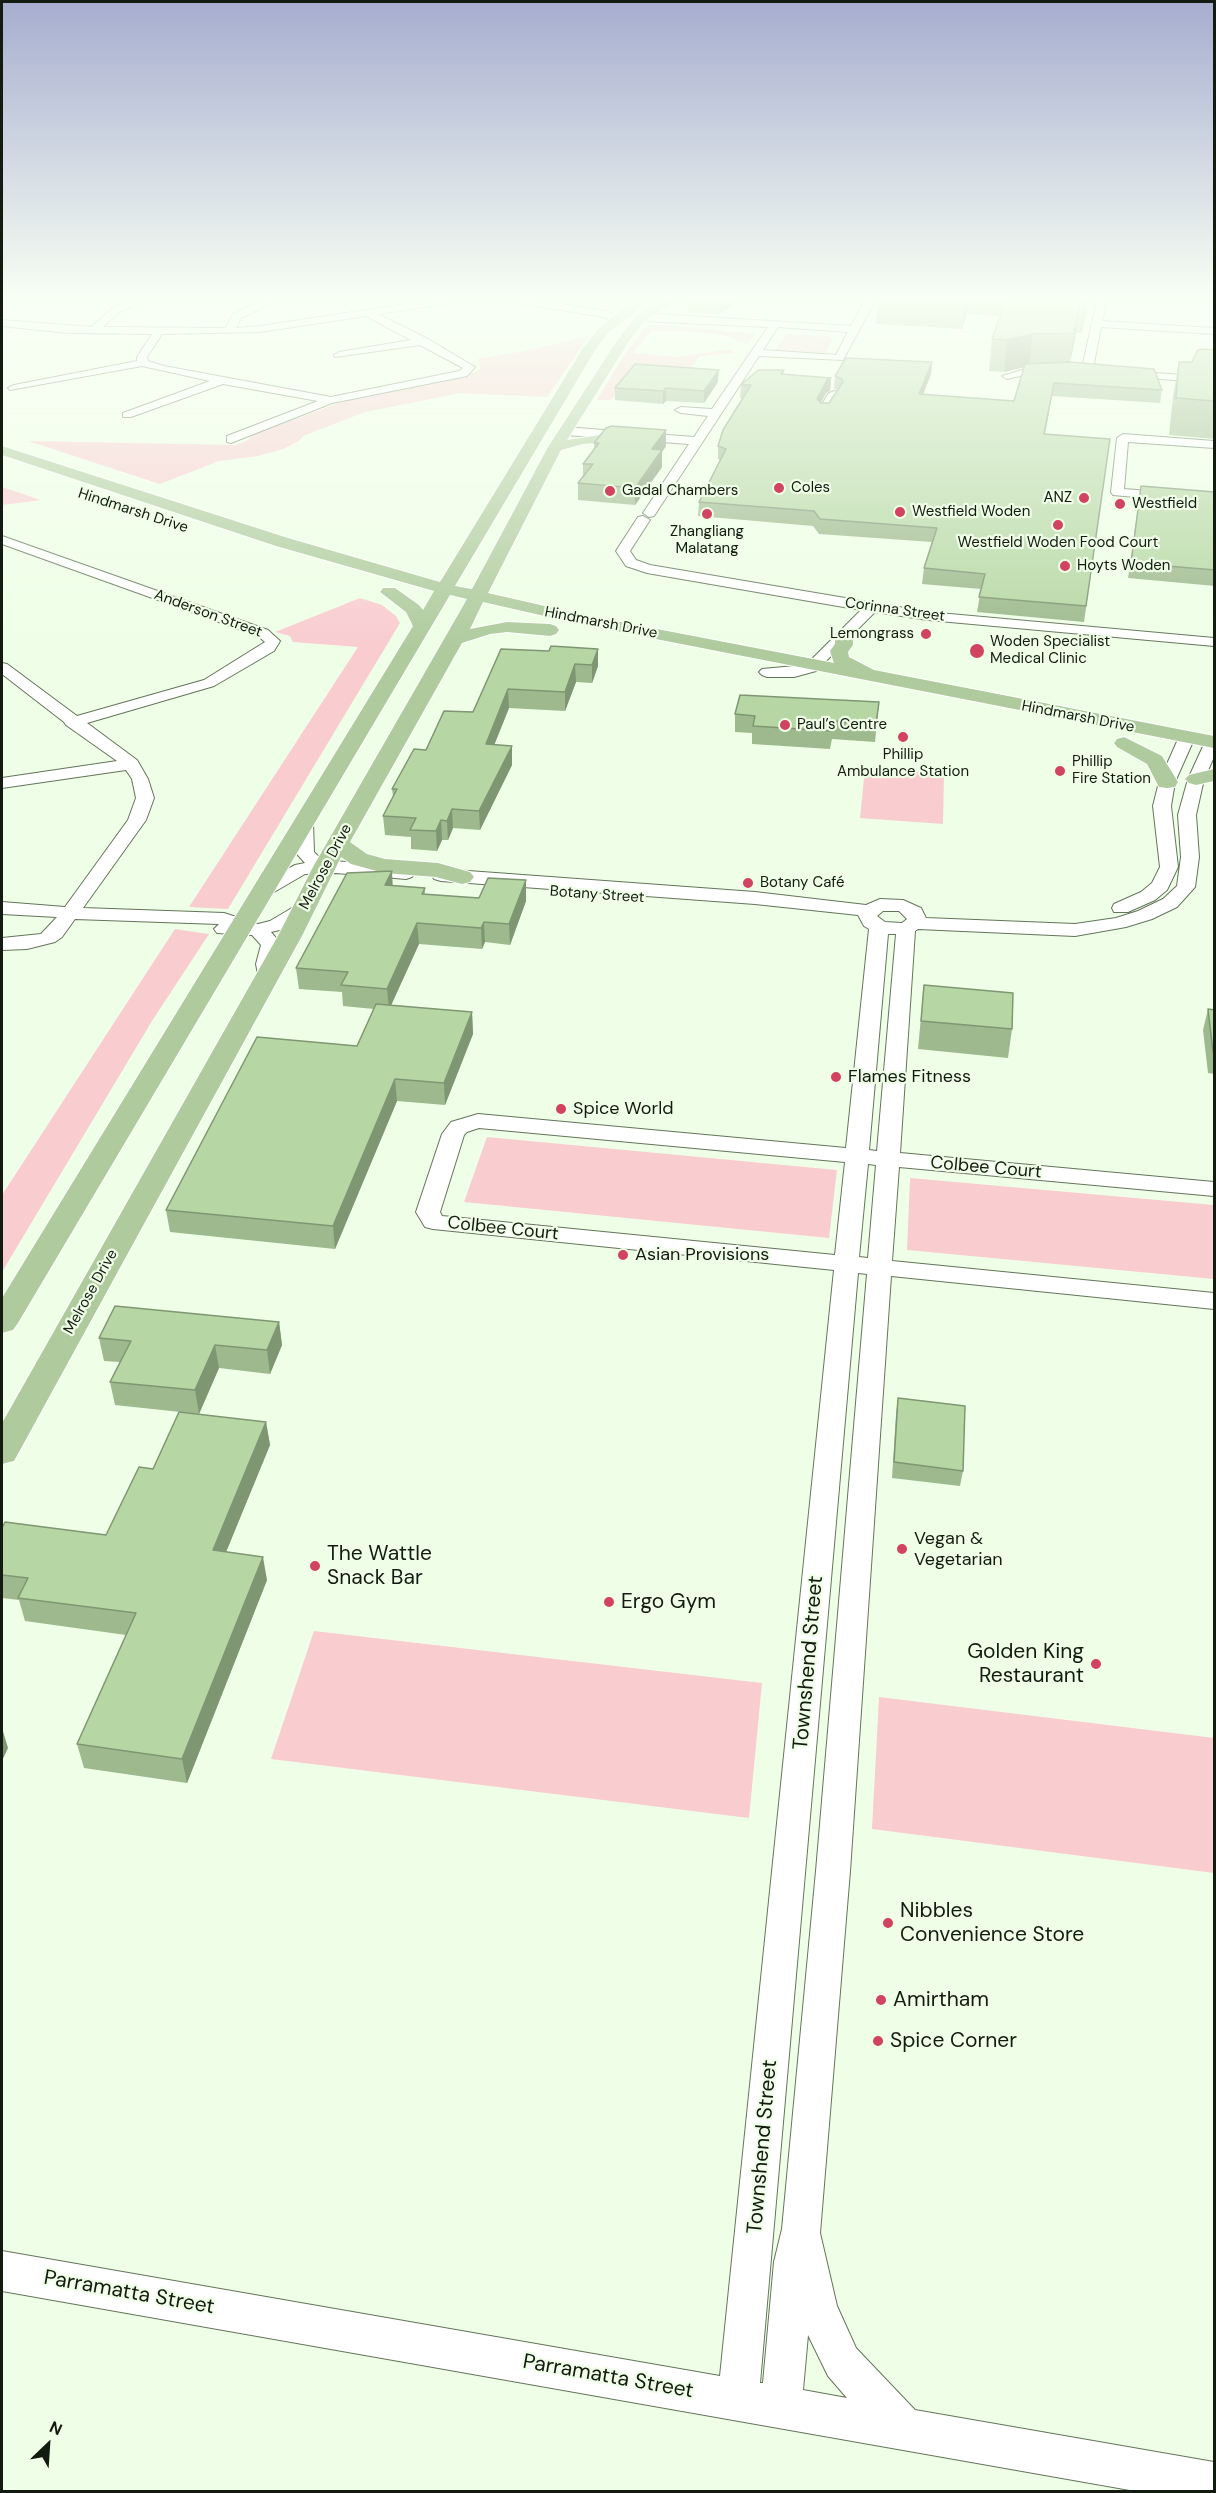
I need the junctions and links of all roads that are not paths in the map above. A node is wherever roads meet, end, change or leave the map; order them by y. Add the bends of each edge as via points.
1 (292, 415) edge
2 (550, 415) edge
3 (575, 415) edge
4 (714, 415) edge
5 (541, 431) junction
6 (609, 436) junction
7 (231, 439) dead end
8 (559, 441) junction
9 (696, 443) junction
10 (1215, 444) edge
11 (2, 450) edge
12 (525, 459) junction
13 (1215, 500) edge
14 (2, 540) edge
15 (460, 563) junction
16 (489, 574) junction
17 (372, 578) junction
18 (389, 592) junction
19 (441, 596) junction
20 (473, 604) junction
21 (524, 608) junction
22 (871, 608) junction
23 (423, 627) junction
24 (550, 630) junction
25 (844, 635) junction
26 (454, 639) junction
27 (1215, 642) edge
28 (827, 645) junction
29 (766, 663) junction
30 (2, 667) edge
31 (809, 670) junction
32 (877, 677) junction
33 (72, 722) junction
34 (1124, 743) junction
35 (1183, 745) junction
36 (1210, 760) edge
37 (131, 764) junction
38 (1167, 782) junction
39 (2, 783) edge
40 (304, 823) junction
41 (338, 844) junction
42 (324, 867) junction
43 (462, 877) junction
44 (407, 880) junction
45 (262, 891) junction
46 (308, 901) junction
47 (2, 908) edge
48 (69, 914) junction
49 (892, 921) junction
50 (249, 929) junction
51 (2, 944) edge
52 (268, 974) junction
53 (857, 1156) junction
54 (888, 1159) junction
55 (1215, 1189) edge
56 (847, 1264) junction
57 (879, 1267) junction
58 (1215, 1301) edge
59 (2, 1323) edge
60 (2, 1452) edge
61 (801, 2229) junction
62 (2, 2271) edge
63 (738, 2400) junction
64 (781, 2407) junction
65 (904, 2429) junction
66 (1215, 2483) edge

1 - 7 street
2 - 5 main road
3 - 8 main road, Melrose Drive
4 - 9 street, Corinna Street
5 - 8 main road
5 - 12 main road
6 - 8 main road
6 - 8 main road via 576,425
6 - 9 street
8 - 12 main road
8 - 16 main road, Melrose Drive
9 - 22 street, Corinna Street via 623,551 627,560 635,566
10 - 13 street via 1123,438 1117,492
11 - 17 main road, Hindmarsh Drive
12 - 15 main road
14 - 33 street, Anderson Street via 264,633 273,641 269,648 209,683
15 - 17 main road via 436,571
15 - 19 main road
16 - 20 main road, Melrose Drive
16 - 21 main road via 503,593
17 - 18 main road, Hindmarsh Drive
17 - 19 main road, Hindmarsh Drive
18 - 19 main road, Hindmarsh Drive
18 - 23 main road via 413,609
19 - 20 main road, Hindmarsh Drive
19 - 23 main road
20 - 21 main road, Hindmarsh Drive
20 - 24 main road, Hindmarsh Drive
20 - 26 main road, Melrose Drive
21 - 29 main road, Hindmarsh Drive
22 - 25 street
22 - 27 street, Corinna Street
23 - 40 main road
24 - 26 main road via 488,629
24 - 29 main road, Hindmarsh Drive
25 - 28 street
25 - 31 street
25 - 32 main road via 840,658 847,665
26 - 41 main road, Melrose Drive
28 - 29 main road
28 - 31 street
29 - 31 main road, Hindmarsh Drive
30 - 33 street
31 - 32 main road, Hindmarsh Drive
31 - 34 main road, Hindmarsh Drive
32 - 35 main road, Hindmarsh Drive
33 - 37 street
34 - 35 main road, Hindmarsh Drive
34 - 38 main road via 1155,760
35 - 36 main road, Hindmarsh Drive
35 - 38 street, Botany Street
36 - 49 street, Botany Street via 1187,815 1189,875 1185,887 1163,907 1119,923 1075,930
37 - 39 street
37 - 48 street via 145,798 137,820
38 - 49 street, Botany Street via 1162,806 1169,867 1160,886 1148,896 1118,909 1082,916
40 - 42 street via 305,853
40 - 45 main road
41 - 42 main road, Melrose Drive
41 - 43 main road via 359,859 384,866 438,870
42 - 43 street, Botany Street
42 - 44 street, Botany Street
42 - 45 street, Botany Street via 294,871
42 - 46 main road, Melrose Drive
43 - 49 street, Botany Street via 754,898
44 - 46 main road via 345,884
44 - 49 street, Botany Street via 751,906
45 - 50 main road
46 - 50 street via 283,922
46 - 52 main road, Melrose Drive
47 - 48 street
48 - 50 street via 136,917 151,923 215,930
48 - 51 street via 48,938
49 - 53 street, Townshend Street
49 - 54 street, Townshend Street
50 - 52 street via 271,944
50 - 59 main road
52 - 60 main road, Melrose Drive
53 - 54 street, Colbee Court
53 - 56 street, Townshend Street
53 - 56 street, Colbee Court via 478,1121 459,1127 453,1134 428,1212 434,1222
54 - 55 street, Colbee Court
54 - 57 street, Townshend Street
56 - 57 street, Colbee Court
56 - 63 street, Townshend Street
57 - 58 street, Colbee Court
57 - 61 street, Townshend Street
61 - 64 street, Townshend Street via 794,2262
61 - 65 street, Townshend Street via 817,2306 828,2335 842,2362
62 - 63 street, Parramatta Street
63 - 64 street, Parramatta Street
64 - 65 street, Parramatta Street
65 - 66 street, Parramatta Street

